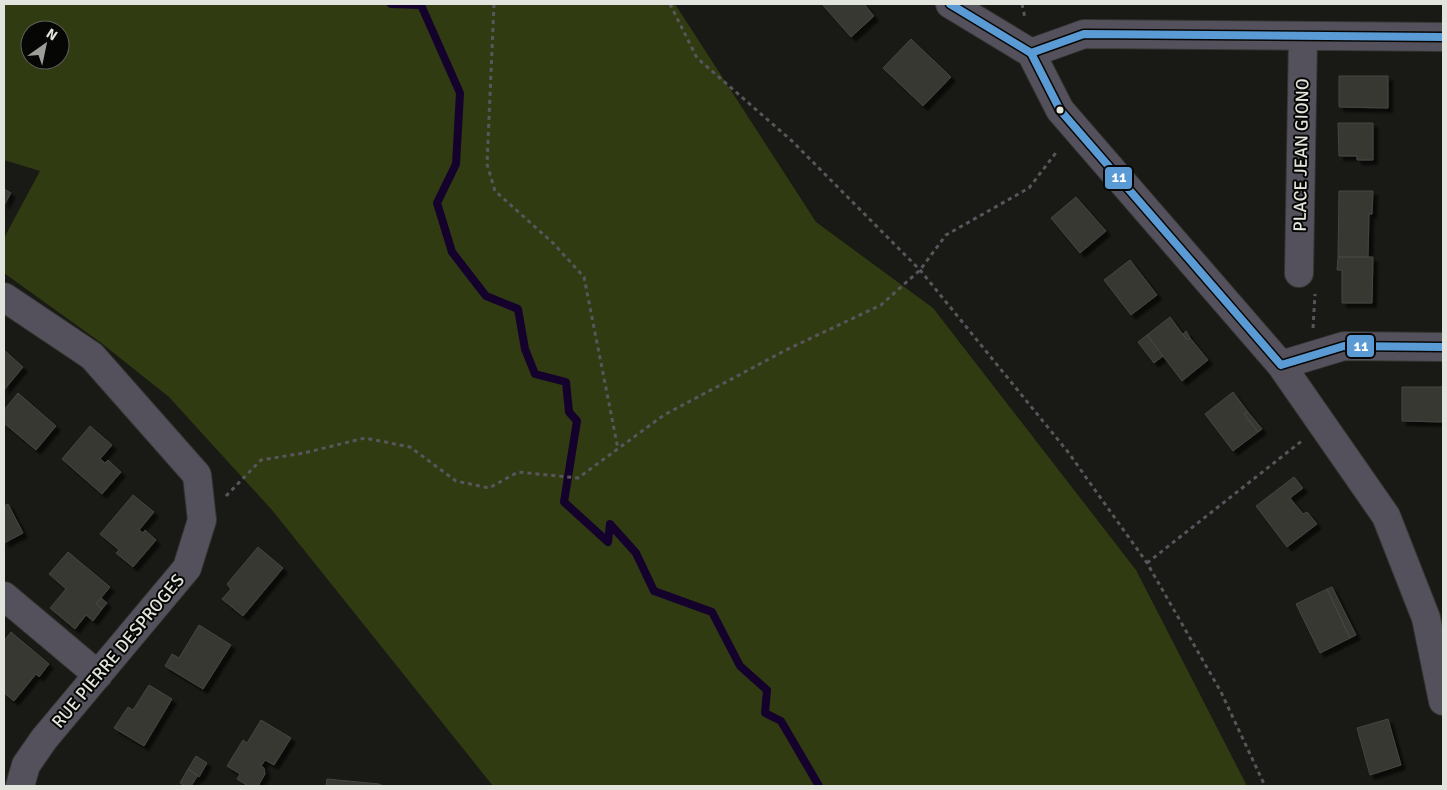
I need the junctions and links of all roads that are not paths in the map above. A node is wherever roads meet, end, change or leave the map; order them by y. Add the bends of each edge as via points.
1 (950, 4) edge
2 (1303, 36) junction
3 (1443, 37) edge
4 (1031, 53) junction
5 (1299, 273) road end
6 (4, 297) edge
7 (1443, 346) edge
8 (1281, 365) junction
9 (4, 596) edge
10 (98, 675) junction
11 (1443, 701) edge
12 (20, 786) edge

1 - 4 street
2 - 3 street
2 - 4 street via 1084,34
2 - 5 street, PLACE JEAN GIONO
4 - 8 street via 1060,110
6 - 10 street, RUE PIERRE DESPROGES via 92,356 197,474 202,520 186,568
7 - 8 street via 1344,346
8 - 11 street via 1386,516 1426,618
9 - 10 street
10 - 12 street, RUE PIERRE DESPROGES via 44,739 26,766

